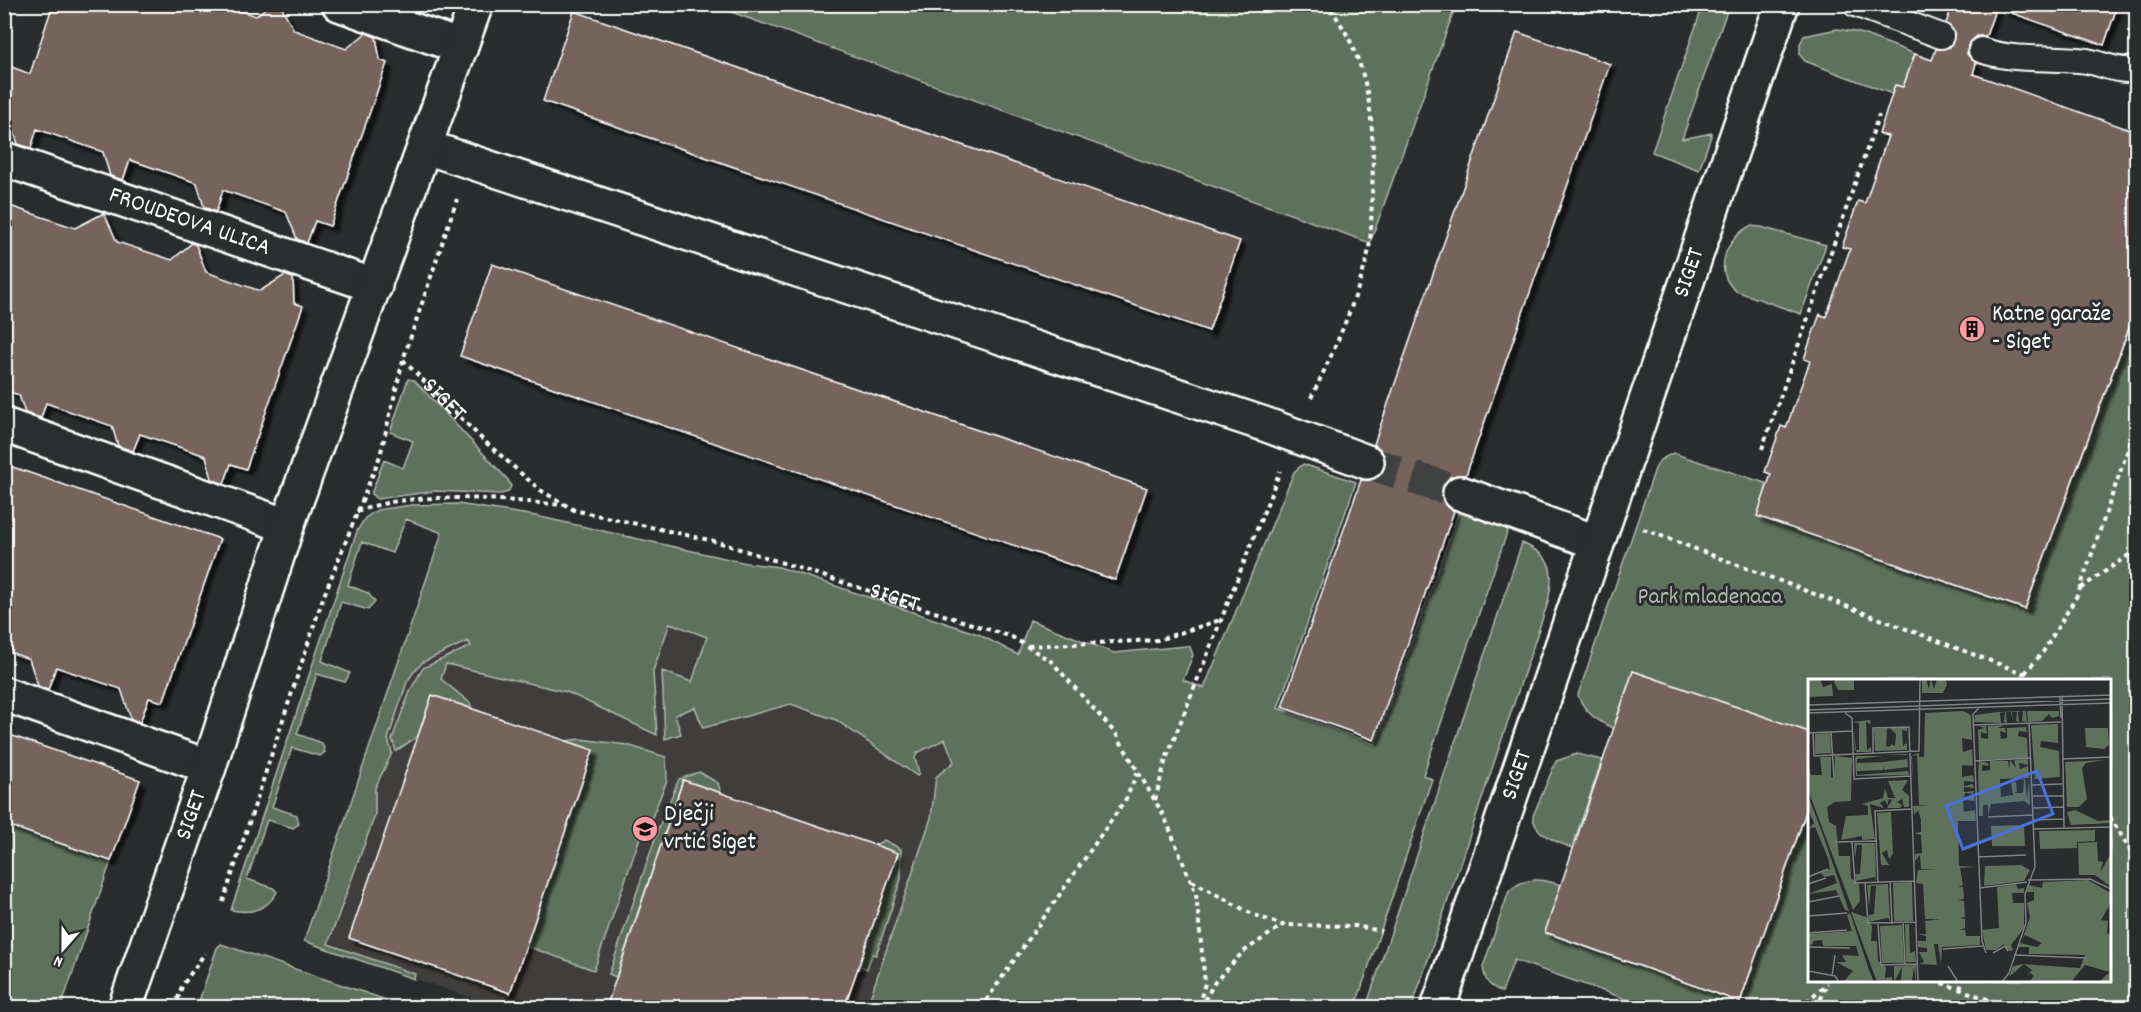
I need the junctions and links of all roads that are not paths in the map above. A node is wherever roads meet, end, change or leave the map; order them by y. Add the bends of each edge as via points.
1 (339, 4) edge
2 (476, 4) edge
3 (1782, 4) edge
4 (1855, 4) edge
5 (1941, 36) dead end
6 (461, 47) junction
7 (1981, 50) dead end
8 (2136, 69) edge
9 (426, 147) junction
10 (4, 159) edge
11 (375, 286) junction
12 (4, 425) edge
13 (1367, 462) tunnel mouth
14 (1460, 493) tunnel mouth
15 (287, 526) junction
16 (1596, 542) junction
17 (4, 694) edge
18 (209, 767) junction
19 (125, 1008) edge
20 (1438, 1008) edge

1 - 6 street
2 - 6 street, SIGET
3 - 16 street, SIGET
4 - 5 lane
6 - 9 street, SIGET
7 - 8 lane via 1996,55
9 - 11 street, SIGET
9 - 13 street via 1264,424
10 - 11 street, FROUDEOVA ULICA
11 - 15 street, SIGET
12 - 15 street
14 - 16 street
15 - 18 street, SIGET
16 - 20 street, SIGET
17 - 18 street
18 - 19 street, SIGET

